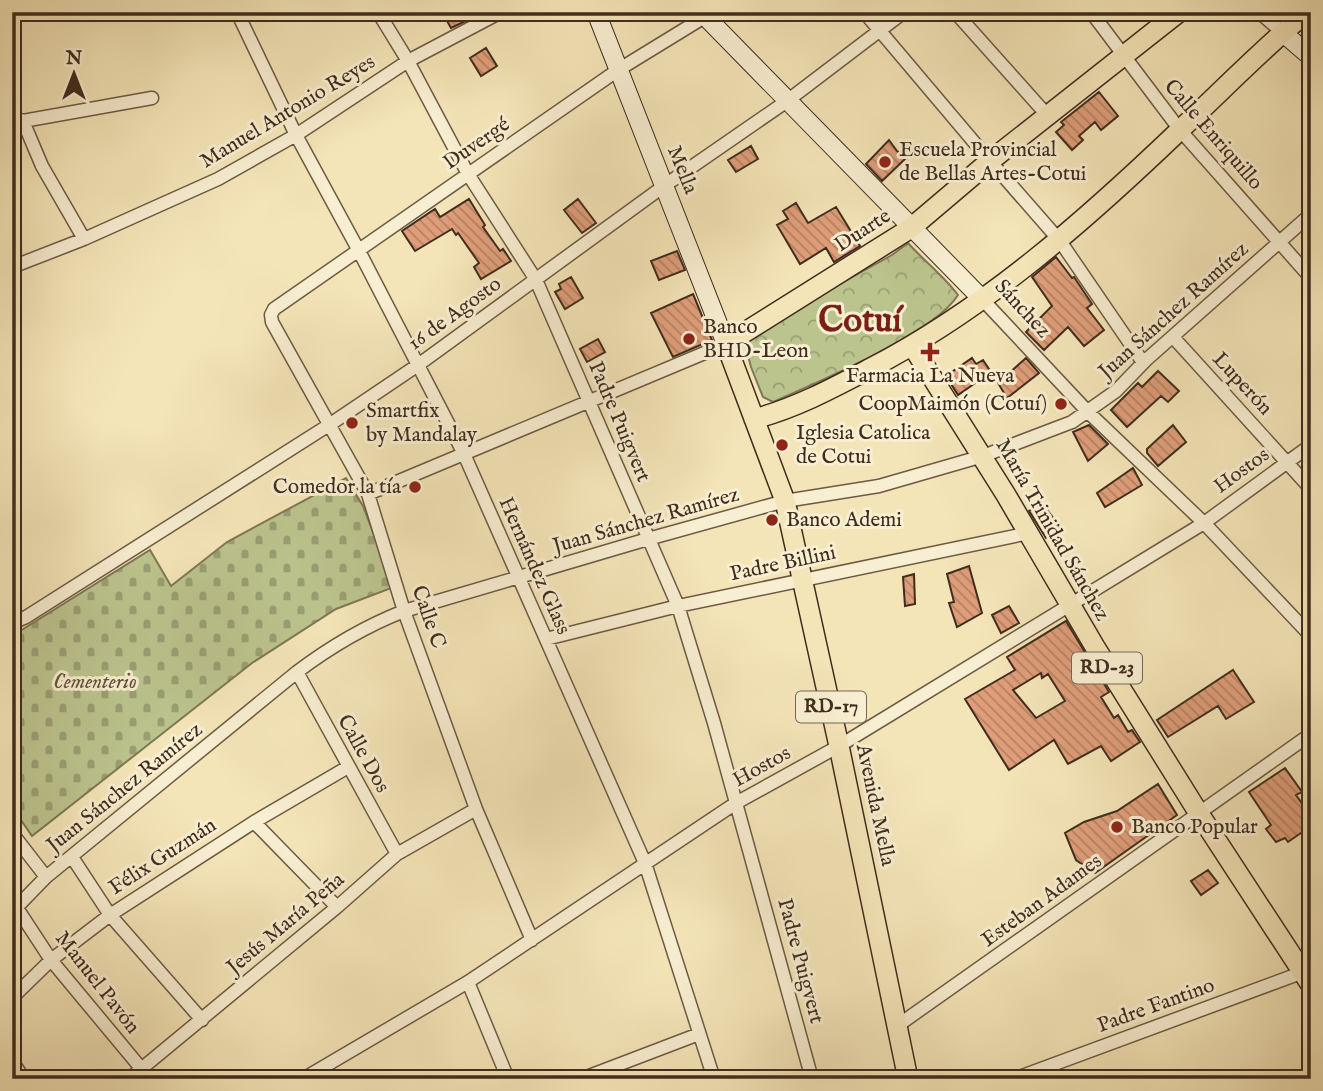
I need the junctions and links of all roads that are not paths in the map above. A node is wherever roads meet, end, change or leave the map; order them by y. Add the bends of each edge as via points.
1 (237, 12) edge
2 (378, 12) edge
3 (501, 12) edge
4 (596, 12) edge
5 (864, 12) edge
6 (904, 12) edge
7 (955, 12) edge
8 (1091, 12) edge
9 (1179, 12) edge
10 (1259, 12) edge
11 (1284, 12) edge
12 (1307, 12) edge
13 (706, 14) edge
14 (881, 30) junction
15 (1282, 32) junction
16 (1123, 55) junction
17 (1311, 57) edge
18 (408, 61) junction
19 (618, 70) junction
20 (152, 98) dead end
21 (787, 101) junction
22 (1047, 115) junction
23 (18, 119) edge
24 (1180, 130) junction
25 (296, 135) junction
26 (990, 161) junction
27 (468, 174) junction
28 (664, 186) junction
29 (1311, 214) edge
30 (911, 228) junction
31 (84, 239) junction
32 (1060, 240) junction
33 (1279, 244) junction
34 (359, 250) junction
35 (12, 267) edge
36 (1311, 278) edge
37 (536, 280) junction
38 (983, 300) junction
39 (271, 315) joint
40 (1173, 337) junction
41 (726, 344) junction
42 (913, 347) junction
43 (1146, 360) junction
44 (418, 365) junction
45 (590, 401) junction
46 (1088, 412) junction
47 (754, 419) junction
48 (329, 425) junction
49 (1311, 445) edge
50 (464, 454) junction
51 (983, 456) junction
52 (1288, 462) junction
53 (1311, 489) edge
54 (368, 494) junction
55 (785, 501) junction
56 (1205, 523) junction
57 (1029, 533) junction
58 (648, 539) junction
59 (519, 578) junction
60 (803, 580) junction
61 (1069, 605) junction
62 (678, 606) junction
63 (404, 611) junction
64 (12, 623) edge
65 (1311, 636) edge
66 (546, 639) junction
67 (297, 672) junction
68 (1311, 734) edge
69 (839, 747) junction
70 (348, 767) junction
71 (736, 803) junction
72 (476, 809) junction
73 (1198, 812) junction
74 (254, 821) junction
75 (12, 833) edge
76 (397, 854) junction
77 (72, 857) junction
78 (645, 863) junction
79 (46, 877) junction
80 (337, 907) junction
81 (15, 910) edge
82 (110, 915) junction
83 (532, 940) junction
84 (51, 960) junction
85 (1308, 975) edge
86 (468, 982) junction
87 (12, 998) edge
88 (202, 1020) junction
89 (897, 1026) junction
90 (699, 1034) junction
91 (12, 1061) edge
92 (146, 1074) edge
93 (24, 1079) edge
94 (129, 1079) edge
95 (303, 1079) edge
96 (508, 1079) edge
97 (581, 1079) edge
98 (714, 1079) edge
99 (812, 1079) edge
100 (908, 1079) edge
101 (1014, 1079) edge

1 - 25 street, Hernández Glass
2 - 18 street, Padre Puigvert
3 - 18 street, Manuel Antonio Reyes
4 - 19 main road, Mella
5 - 14 street
6 - 14 street, 16 de Agosto
7 - 22 street
8 - 16 street, Calle Enriquillo
9 - 16 main road, Duarte
10 - 15 street
11 - 15 main road
12 - 15 main road
13 - 19 street, Duvergé
13 - 21 main road, Sánchez
14 - 21 street, 16 de Agosto
14 - 26 street
15 - 17 main road
15 - 24 main road
16 - 22 main road, Duarte
16 - 24 street, Calle Enriquillo
18 - 25 street, Manuel Antonio Reyes
18 - 27 street, Padre Puigvert
19 - 27 street, Duvergé
19 - 28 main road, Mella
20 - 23 street
21 - 28 street, 16 de Agosto
21 - 30 main road, Sánchez
22 - 26 main road, Duarte
23 - 31 street
24 - 32 main road
24 - 33 street, Calle Enriquillo
25 - 31 street, Manuel Antonio Reyes via 218,179
25 - 34 street, Hernández Glass
26 - 30 main road, Duarte
26 - 32 street
27 - 34 street, Duvergé
27 - 37 street, Padre Puigvert
28 - 37 street, 16 de Agosto
28 - 41 main road, Mella
29 - 33 street, Juan Sánchez Ramírez
30 - 38 main road, Sánchez
30 - 41 main road, Duarte
31 - 35 street, Manuel Antonio Reyes
32 - 38 main road
32 - 43 street via 1140,358
33 - 36 street, Calle Enriquillo
33 - 40 street, Juan Sánchez Ramírez
34 - 39 street, Duvergé
34 - 44 street, Hernández Glass
37 - 44 street, 16 de Agosto
37 - 45 street, Padre Puigvert
38 - 42 main road
38 - 46 street, Sánchez
39 - 48 street, Calle C
40 - 43 street, Juan Sánchez Ramírez
40 - 52 street, Luperón
41 - 45 street
41 - 47 main road, Avenida Mella / RD-17
42 - 47 main road via 816,397
42 - 51 main road, María Trinidad Sánchez / RD-23
43 - 46 street, Juan Sánchez Ramírez
44 - 48 street, 16 de Agosto
44 - 50 street, Hernández Glass
45 - 50 street
45 - 58 street, Padre Puigvert
46 - 51 street, Juan Sánchez Ramírez
46 - 56 street, Sánchez
47 - 55 main road, Avenida Mella / RD-17
48 - 54 street, Calle C
48 - 64 street, 16 de Agosto
49 - 52 street, Hostos
50 - 54 street
50 - 59 street, Hernández Glass
51 - 55 street, Juan Sánchez Ramírez via 878,486
51 - 57 main road, María Trinidad Sánchez / RD-23
52 - 53 street, Luperón
52 - 56 street, Hostos
54 - 63 street, Calle C
55 - 58 street, Juan Sánchez Ramírez
55 - 60 main road, Avenida Mella / RD-17
56 - 61 street, Hostos
56 - 65 street, Sánchez
57 - 60 street, Padre Billini
57 - 61 main road, María Trinidad Sánchez / RD-23
58 - 59 street, Juan Sánchez Ramírez
58 - 62 street, Padre Puigvert
59 - 63 street, Juan Sánchez Ramírez
59 - 66 street, Hernández Glass
60 - 62 street, Padre Billini
60 - 69 main road, Avenida Mella / RD-17
61 - 69 street, Hostos
61 - 73 main road, María Trinidad Sánchez / RD-23
62 - 66 street, Padre Billini
62 - 71 street, Padre Puigvert
63 - 67 street, Juan Sánchez Ramírez via 324,652
63 - 72 street, Calle C
66 - 78 street, Hernández Glass
67 - 70 street, Calle Dos
67 - 77 street, Juan Sánchez Ramírez
68 - 73 street, Esteban Adames
69 - 71 street, Hostos
69 - 89 main road, Avenida Mella / RD-17
70 - 74 street, Félix Guzmán
70 - 76 street, Calle Dos
71 - 78 street, Hostos
71 - 99 street, Padre Puigvert
72 - 76 street, Jesús María Peña
72 - 83 street, Calle C
73 - 85 main road, María Trinidad Sánchez / RD-23
73 - 89 street, Esteban Adames
74 - 80 street
74 - 82 street, Félix Guzmán
75 - 79 street
76 - 80 street, Jesús María Peña
77 - 79 street, Juan Sánchez Ramírez
77 - 82 street
78 - 83 street, Hostos
78 - 90 street, Hernández Glass
79 - 81 street, Juan Sánchez Ramírez
80 - 88 street, Jesús María Peña
81 - 84 street, Manuel Pavón
82 - 84 street, Félix Guzmán
82 - 88 street
83 - 86 street, Hostos
84 - 87 street, Félix Guzmán
84 - 92 street, Manuel Pavón
85 - 101 street, Padre Fantino
86 - 95 street, Hostos
86 - 96 street
88 - 92 street, Jesús María Peña
89 - 100 main road, Avenida Mella / RD-17
90 - 97 street
90 - 98 street, Hernández Glass
91 - 93 street
92 - 94 street, Jesús María Peña

